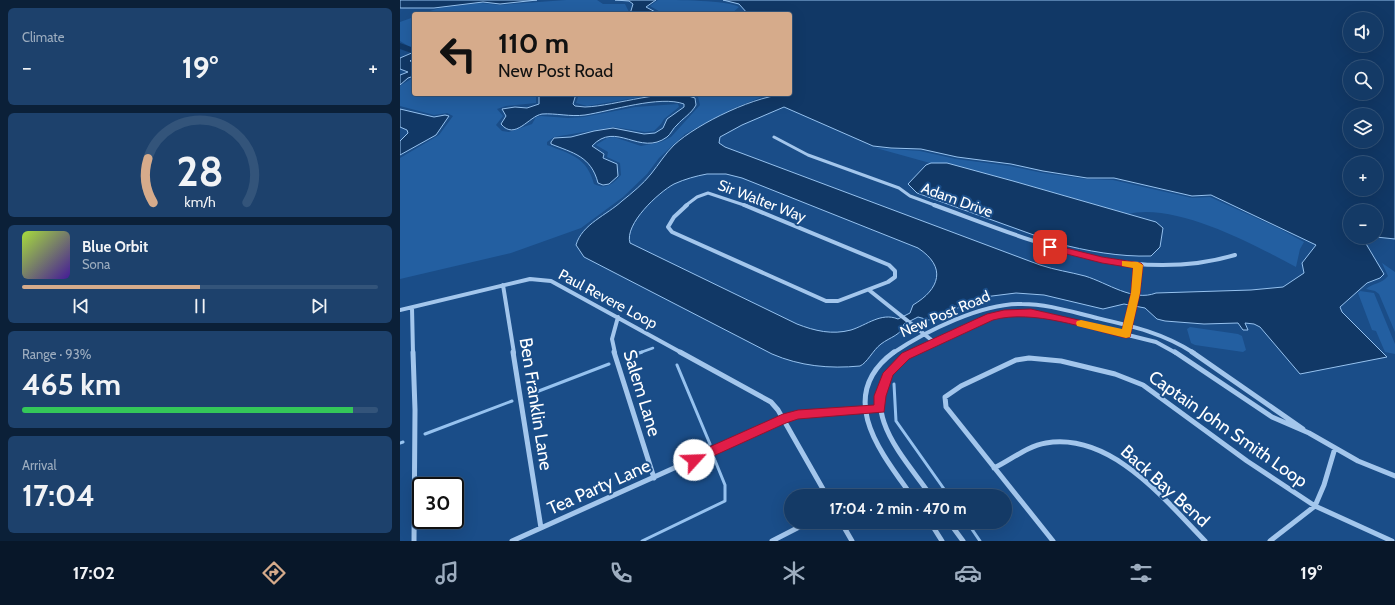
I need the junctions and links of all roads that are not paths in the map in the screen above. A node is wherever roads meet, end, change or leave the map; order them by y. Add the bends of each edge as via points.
1 (774, 137) dead end
2 (1235, 255) dead end
3 (1138, 265) junction
4 (503, 285) junction
5 (869, 290) junction
6 (412, 308) junction
7 (400, 310) edge
8 (618, 317) junction
9 (1129, 325) junction
10 (925, 334) junction
11 (1126, 334) junction
12 (934, 342) junction
13 (880, 409) junction
14 (865, 410) junction
15 (783, 419) junction
16 (1309, 433) junction
17 (1335, 448) junction
18 (994, 468) junction
19 (1395, 476) edge
20 (654, 478) junction
21 (823, 489) edge
22 (907, 489) edge
23 (926, 489) edge
24 (1315, 506) junction
25 (541, 528) junction
26 (795, 529) edge
27 (845, 529) edge
28 (934, 529) edge
29 (954, 529) edge
30 (414, 541) edge
31 (512, 541) edge
32 (772, 541) edge
33 (852, 541) edge
34 (942, 541) edge
35 (963, 541) edge
36 (1054, 541) edge
37 (1205, 541) edge
38 (1270, 541) edge
39 (1392, 541) edge

1 - 3 street, Adam Drive via 808,155 899,188 910,196 1050,247 1095,259
2 - 3 street, Adam Drive via 1202,264
3 - 9 street
4 - 6 street, Paul Revere Loop
4 - 8 street, Paul Revere Loop via 530,279 551,281
4 - 25 street, Ben Franklin Lane
5 - 5 street, Sir Walter Way via 838,301 826,301 672,232 668,227 670,220 700,195 716,194 889,265 895,270 895,277
5 - 10 street
6 - 7 street, Paul Revere Loop
6 - 30 street via 415,410
8 - 15 street, Paul Revere Loop via 772,402
8 - 20 street, Salem Lane via 612,339 613,348
9 - 10 street, New Post Road via 1049,307 1013,303 981,310
9 - 11 street
9 - 16 street, New Post Road via 1164,336 1184,347 1265,400
10 - 12 street
10 - 14 street, New Post Road via 899,347 881,364 869,385 865,397
11 - 12 street, New Post Road via 1043,314 1018,312 990,317
11 - 16 street, New Post Road via 1168,348 1272,417
12 - 13 street, New Post Road via 905,356 892,369 880,396
13 - 14 street, Tea Party Lane
13 - 23 street, New Post Road via 882,420 893,442
14 - 15 street, Tea Party Lane via 798,415
14 - 22 street, New Post Road via 875,441
15 - 20 street, Tea Party Lane
15 - 21 street, Paul Revere Loop
16 - 17 street, New Post Road
17 - 19 street, New Post Road via 1358,461
17 - 24 street
18 - 24 street, Captain John Smith Loop via 946,407 945,397 960,386 1016,360 1036,357 1098,370 1143,385 1247,461
18 - 36 street, Captain John Smith Loop
18 - 37 street, Back Bay Bend via 1046,443 1061,441 1090,446 1119,460
20 - 25 street, Tea Party Lane
24 - 38 street
24 - 39 street, Captain John Smith Loop
25 - 31 street, Tea Party Lane
26 - 32 street
27 - 33 street
28 - 34 street
29 - 35 street

